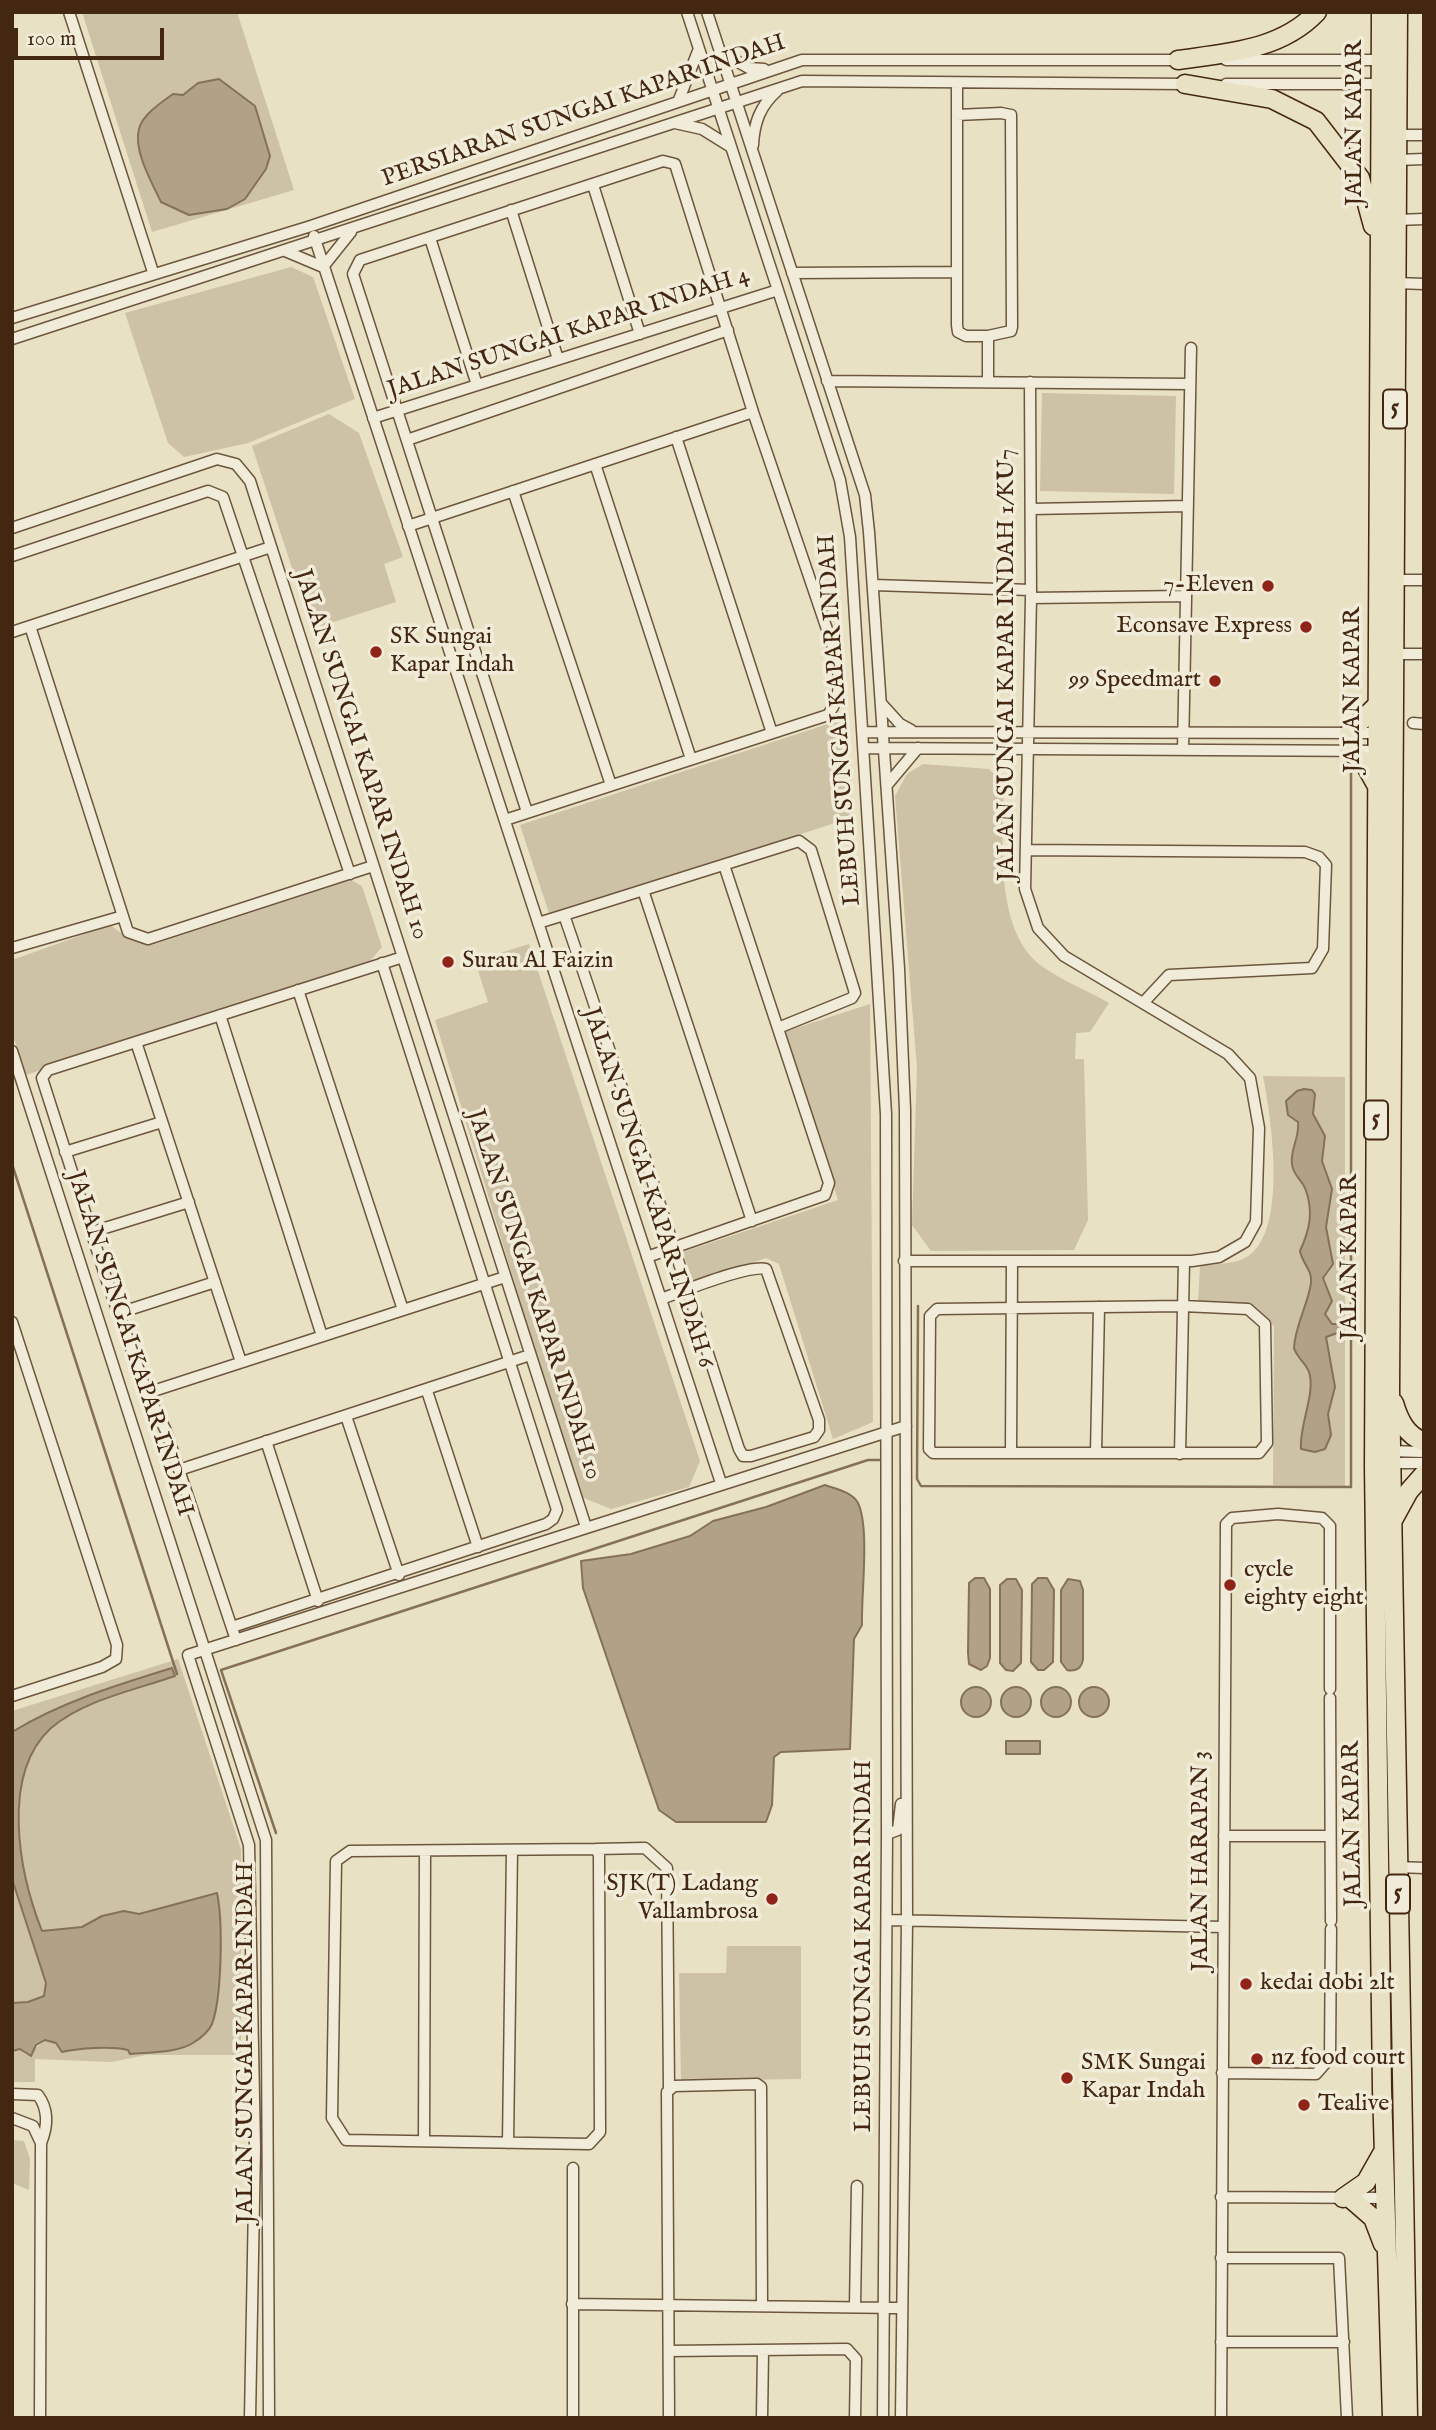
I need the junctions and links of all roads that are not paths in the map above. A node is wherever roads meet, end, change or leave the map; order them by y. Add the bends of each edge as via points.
1 (69, 12) edge
2 (687, 12) edge
3 (707, 12) edge
4 (1317, 12) edge
5 (1381, 12) edge
6 (1398, 12) edge
7 (698, 48) junction
8 (720, 52) junction
9 (1178, 60) junction
10 (1389, 60) junction
11 (769, 69) junction
12 (730, 83) junction
13 (957, 83) junction
14 (1389, 84) junction
15 (1185, 85) junction
16 (780, 88) junction
17 (712, 90) junction
18 (678, 102) junction
19 (736, 102) junction
20 (719, 108) junction
21 (957, 115) junction
22 (674, 123) junction
23 (1397, 135) junction
24 (1424, 135) edge
25 (732, 147) junction
26 (753, 153) junction
27 (1424, 159) edge
28 (1397, 160) junction
29 (593, 185) junction
30 (511, 210) junction
31 (1424, 219) edge
32 (1396, 220) junction
33 (311, 226) junction
34 (354, 229) junction
35 (430, 238) junction
36 (315, 241) junction
37 (285, 251) junction
38 (323, 267) junction
39 (153, 272) junction
40 (792, 272) junction
41 (957, 272) junction
42 (1396, 283) junction
43 (1424, 284) edge
44 (778, 290) junction
45 (1380, 303) junction
46 (722, 308) junction
47 (12, 318) edge
48 (728, 330) junction
49 (640, 334) junction
50 (988, 337) junction
51 (12, 339) edge
52 (1191, 348) dead end
53 (558, 359) junction
54 (827, 381) junction
55 (988, 382) junction
56 (1030, 382) junction
57 (1190, 384) junction
58 (477, 385) junction
59 (397, 411) junction
60 (753, 412) junction
61 (373, 418) junction
62 (676, 437) junction
63 (407, 440) junction
64 (595, 464) junction
65 (513, 491) junction
66 (1188, 506) junction
67 (1031, 509) junction
68 (430, 518) junction
69 (408, 526) junction
70 (12, 528) edge
71 (271, 547) junction
72 (12, 556) edge
73 (242, 556) junction
74 (1394, 580) junction
75 (1424, 580) edge
76 (873, 585) junction
77 (1031, 594) junction
78 (1186, 596) junction
79 (30, 626) junction
80 (12, 632) edge
81 (1394, 654) junction
82 (1424, 654) edge
83 (881, 702) junction
84 (1379, 703) junction
85 (1412, 723) dead end
86 (1424, 724) edge
87 (863, 732) junction
88 (883, 732) junction
89 (915, 732) junction
90 (1028, 732) junction
91 (772, 733) junction
92 (1183, 733) junction
93 (1349, 742) junction
94 (1386, 742) junction
95 (864, 748) junction
96 (884, 748) junction
97 (918, 748) junction
98 (1027, 750) junction
99 (1183, 750) junction
100 (691, 759) junction
101 (611, 785) junction
102 (887, 786) junction
103 (1378, 789) junction
104 (527, 812) junction
105 (505, 820) junction
106 (1026, 849) junction
107 (724, 865) junction
108 (373, 866) junction
109 (350, 874) junction
110 (643, 890) junction
111 (564, 915) junction
112 (123, 916) junction
113 (538, 923) junction
114 (12, 948) edge
115 (403, 957) junction
116 (382, 963) junction
117 (298, 990) junction
118 (1143, 1003) junction
119 (220, 1015) junction
120 (778, 1028) junction
121 (136, 1042) junction
122 (12, 1051) edge
123 (162, 1122) junction
124 (65, 1152) junction
125 (189, 1202) junction
126 (752, 1220) junction
127 (92, 1232) junction
128 (674, 1248) junction
129 (647, 1257) junction
130 (904, 1261) junction
131 (1012, 1261) junction
132 (1184, 1261) junction
133 (505, 1277) junction
134 (215, 1282) junction
135 (484, 1283) junction
136 (687, 1290) junction
137 (661, 1299) junction
138 (1183, 1306) junction
139 (1099, 1307) junction
140 (1012, 1308) junction
141 (403, 1310) junction
142 (119, 1313) junction
143 (12, 1322) edge
144 (322, 1336) junction
145 (530, 1355) junction
146 (241, 1362) junction
147 (510, 1362) junction
148 (1390, 1389) junction
149 (427, 1391) junction
150 (147, 1393) junction
151 (346, 1416) junction
152 (906, 1426) junction
153 (887, 1430) junction
154 (266, 1441) junction
155 (1424, 1442) edge
156 (1424, 1452) edge
157 (1011, 1453) junction
158 (1096, 1453) junction
159 (1180, 1454) junction
160 (1382, 1457) junction
161 (1424, 1463) edge
162 (179, 1470) junction
163 (1424, 1474) edge
164 (721, 1483) junction
165 (1392, 1521) junction
166 (586, 1527) junction
167 (478, 1547) junction
168 (399, 1574) junction
169 (318, 1601) junction
170 (232, 1627) junction
171 (236, 1640) junction
172 (206, 1650) junction
173 (12, 1696) edge
174 (906, 1780) junction
175 (887, 1834) junction
176 (1224, 1836) junction
177 (1330, 1836) junction
178 (596, 1849) junction
179 (512, 1850) junction
180 (425, 1851) junction
181 (1397, 1867) junction
182 (1424, 1868) edge
183 (887, 1920) junction
184 (907, 1921) junction
185 (1223, 1927) junction
186 (1222, 2073) junction
187 (670, 2088) junction
188 (12, 2094) edge
189 (1401, 2100) junction
190 (12, 2118) edge
191 (424, 2141) junction
192 (41, 2143) junction
193 (508, 2143) junction
194 (1385, 2145) junction
195 (573, 2168) dead end
196 (856, 2186) dead end
197 (1221, 2197) junction
198 (1346, 2198) junction
199 (1387, 2198) junction
200 (1221, 2258) junction
201 (1397, 2263) junction
202 (572, 2304) junction
203 (669, 2305) junction
204 (762, 2306) junction
205 (855, 2307) junction
206 (883, 2307) junction
207 (901, 2308) junction
208 (1221, 2342) junction
209 (1344, 2342) junction
210 (669, 2351) junction
211 (763, 2351) junction
212 (40, 2418) edge
213 (250, 2418) edge
214 (269, 2418) edge
215 (573, 2418) edge
216 (668, 2418) edge
217 (762, 2418) edge
218 (855, 2418) edge
219 (883, 2418) edge
220 (901, 2418) edge
221 (1221, 2418) edge
222 (1347, 2418) edge
223 (1392, 2418) edge
224 (1408, 2418) edge

1 - 39 street
2 - 7 street, LEBUH SUNGAI KAPAR INDAH
3 - 8 street, LEBUH SUNGAI KAPAR INDAH
4 - 9 highway via 1301,29 1251,50
5 - 10 highway, JALAN KAPAR / 5
6 - 10 highway, JALAN KAPAR / 5
7 - 17 street, LEBUH SUNGAI KAPAR INDAH
7 - 18 street
8 - 11 street via 749,68
8 - 12 street, LEBUH SUNGAI KAPAR INDAH
9 - 10 street, PERSIARAN SUNGAI KAPAR INDAH
9 - 11 street, PERSIARAN SUNGAI KAPAR INDAH via 802,60
10 - 14 highway, JALAN KAPAR / 5
11 - 12 street, PERSIARAN SUNGAI KAPAR INDAH
12 - 17 street, PERSIARAN SUNGAI KAPAR INDAH
12 - 19 street, LEBUH SUNGAI KAPAR INDAH
13 - 15 street, PERSIARAN SUNGAI KAPAR INDAH
13 - 16 street, PERSIARAN SUNGAI KAPAR INDAH via 802,81
13 - 21 street
14 - 15 street, PERSIARAN SUNGAI KAPAR INDAH
14 - 23 highway, JALAN KAPAR / 5
14 - 45 highway, JALAN KAPAR / 5
15 - 45 highway via 1272,99 1316,121 1360,178 1372,222
16 - 19 street, PERSIARAN SUNGAI KAPAR INDAH
16 - 26 street via 759,115
17 - 18 street, PERSIARAN SUNGAI KAPAR INDAH
17 - 20 street, LEBUH SUNGAI KAPAR INDAH
18 - 33 street, PERSIARAN SUNGAI KAPAR INDAH
19 - 20 street, PERSIARAN SUNGAI KAPAR INDAH
19 - 26 street, LEBUH SUNGAI KAPAR INDAH
20 - 22 street, PERSIARAN SUNGAI KAPAR INDAH
20 - 25 street, LEBUH SUNGAI KAPAR INDAH
21 - 41 street
21 - 50 street via 1012,115 1012,327
22 - 25 street via 702,129
22 - 34 street, PERSIARAN SUNGAI KAPAR INDAH
23 - 24 street
23 - 28 highway, JALAN KAPAR / 5
25 - 44 street, LEBUH SUNGAI KAPAR INDAH
26 - 40 street, LEBUH SUNGAI KAPAR INDAH
27 - 28 street
28 - 32 highway, JALAN KAPAR / 5
29 - 30 street
29 - 46 street via 663,161 675,164
29 - 49 street
30 - 35 street
30 - 53 street
31 - 32 street
32 - 42 highway, JALAN KAPAR / 5
33 - 36 street, JALAN SUNGAI KAPAR INDAH 6
33 - 39 street, PERSIARAN SUNGAI KAPAR INDAH
34 - 36 street, PERSIARAN SUNGAI KAPAR INDAH
34 - 38 street
35 - 58 street
35 - 59 street via 360,260 353,274
36 - 37 street, PERSIARAN SUNGAI KAPAR INDAH
36 - 38 street, JALAN SUNGAI KAPAR INDAH 6
37 - 38 street
37 - 51 street, PERSIARAN SUNGAI KAPAR INDAH
38 - 61 street, JALAN SUNGAI KAPAR INDAH 6
39 - 47 street, PERSIARAN SUNGAI KAPAR INDAH
40 - 41 street
40 - 54 street, LEBUH SUNGAI KAPAR INDAH
41 - 50 street via 958,332
42 - 43 street
42 - 74 highway, JALAN KAPAR / 5
44 - 46 street, JALAN SUNGAI KAPAR INDAH 4
44 - 87 street, LEBUH SUNGAI KAPAR INDAH via 845,501
45 - 84 highway, JALAN KAPAR / 5
46 - 48 street
46 - 49 street, JALAN SUNGAI KAPAR INDAH 4
48 - 60 street
48 - 63 street, JALAN SUNGAI KAPAR INDAH 4
49 - 53 street, JALAN SUNGAI KAPAR INDAH 4
50 - 55 street
52 - 57 street
53 - 58 street, JALAN SUNGAI KAPAR INDAH 4
54 - 55 street
54 - 76 street, LEBUH SUNGAI KAPAR INDAH via 865,495
55 - 56 street
56 - 57 street
56 - 67 street, JALAN SUNGAI KAPAR INDAH 1/KU7
57 - 66 street
58 - 59 street, JALAN SUNGAI KAPAR INDAH 4
59 - 61 street, JALAN SUNGAI KAPAR INDAH 4
59 - 63 street
60 - 62 street
60 - 91 street via 832,644 840,688 828,715
61 - 69 street, JALAN SUNGAI KAPAR INDAH 6
62 - 64 street
62 - 91 street
63 - 68 street
64 - 65 street
64 - 100 street
65 - 68 street
65 - 101 street
66 - 67 street
66 - 78 street
67 - 77 street, JALAN SUNGAI KAPAR INDAH 1/KU7
68 - 69 street
68 - 104 street
69 - 105 street, JALAN SUNGAI KAPAR INDAH 6
70 - 71 street, JALAN SUNGAI KAPAR INDAH 10 via 217,459 236,464 250,481
71 - 73 street
71 - 108 street, JALAN SUNGAI KAPAR INDAH 10
72 - 73 street via 208,491 223,497
73 - 79 street
73 - 109 street
74 - 75 street
74 - 81 highway, JALAN KAPAR / 5
76 - 77 street
76 - 83 street, LEBUH SUNGAI KAPAR INDAH
77 - 78 street
77 - 90 street, JALAN SUNGAI KAPAR INDAH 1/KU7
78 - 92 street
79 - 80 street
79 - 112 street
81 - 82 street
81 - 94 highway, JALAN KAPAR / 5
83 - 88 street, LEBUH SUNGAI KAPAR INDAH
83 - 89 street via 900,724
84 - 93 highway
84 - 94 highway, JALAN KAPAR / 5
85 - 86 street
87 - 88 street
87 - 95 street, LEBUH SUNGAI KAPAR INDAH
88 - 89 street
88 - 96 street, LEBUH SUNGAI KAPAR INDAH
89 - 90 street
90 - 92 street
90 - 98 street, JALAN SUNGAI KAPAR INDAH 1/KU7
91 - 100 street
92 - 93 street
92 - 99 street
93 - 94 street
93 - 94 street
93 - 99 street
93 - 103 highway
94 - 103 highway, JALAN KAPAR / 5
94 - 148 highway, JALAN KAPAR / 5
95 - 96 street
95 - 153 street, LEBUH SUNGAI KAPAR INDAH via 886,1114
96 - 97 street
96 - 102 street, LEBUH SUNGAI KAPAR INDAH
97 - 98 street
97 - 102 street
98 - 99 street
98 - 106 street, JALAN SUNGAI KAPAR INDAH 1/KU7
100 - 101 street
101 - 104 street
102 - 130 street, LEBUH SUNGAI KAPAR INDAH via 904,1085
103 - 160 highway, JALAN KAPAR / 5
104 - 105 street
105 - 113 street, JALAN SUNGAI KAPAR INDAH 6
106 - 118 street, JALAN SUNGAI KAPAR INDAH 1/KU7 via 1026,889 1038,928 1064,956
106 - 118 street via 1305,852 1326,865 1323,949 1312,968 1169,975
107 - 110 street
107 - 120 street
107 - 120 street via 799,841 811,850 855,993
108 - 109 street
108 - 115 street, JALAN SUNGAI KAPAR INDAH 10
109 - 112 street via 148,939 128,932
110 - 111 street
110 - 126 street
111 - 113 street
111 - 128 street, JALAN SUNGAI KAPAR INDAH 6
112 - 114 street
113 - 129 street, JALAN SUNGAI KAPAR INDAH 6
115 - 116 street
115 - 133 street, JALAN SUNGAI KAPAR INDAH 10
116 - 117 street
116 - 135 street
117 - 119 street
117 - 141 street
118 - 132 street, JALAN SUNGAI KAPAR INDAH 1/KU7 via 1228,1054 1250,1078 1259,1128 1256,1222 1245,1242 1219,1257
119 - 121 street
119 - 144 street
120 - 126 street via 829,1183 825,1195
121 - 123 street
121 - 124 street via 48,1070 42,1078
122 - 172 street, JALAN SUNGAI KAPAR INDAH
123 - 124 street
123 - 125 street
124 - 127 street
125 - 127 street
125 - 134 street
126 - 128 street
127 - 142 street
128 - 129 street
128 - 136 street, JALAN SUNGAI KAPAR INDAH 6
129 - 137 street, JALAN SUNGAI KAPAR INDAH 6
130 - 131 street, JALAN SUNGAI KAPAR INDAH 1/KU7
130 - 152 street, LEBUH SUNGAI KAPAR INDAH
131 - 132 street, JALAN SUNGAI KAPAR INDAH 1/KU7
131 - 140 street
132 - 138 street
133 - 135 street
133 - 145 street, JALAN SUNGAI KAPAR INDAH 10
134 - 142 street
134 - 146 street
135 - 141 street
135 - 147 street
136 - 136 street, JALAN SUNGAI KAPAR INDAH 6 via 743,1456 814,1437 819,1420 770,1275 762,1268
136 - 137 street
137 - 164 street, JALAN SUNGAI KAPAR INDAH 6
138 - 139 street
138 - 159 street
138 - 159 street via 1248,1309 1265,1324 1267,1443 1259,1453
139 - 140 street
139 - 158 street
140 - 157 street
140 - 157 street via 937,1309 930,1316 927,1443 933,1453
141 - 144 street
142 - 150 street
143 - 173 street via 117,1645 116,1659 102,1667
144 - 146 street
145 - 147 street
145 - 166 street, JALAN SUNGAI KAPAR INDAH 10
146 - 150 street
147 - 149 street
147 - 167 street via 556,1510 545,1524
148 - 155 highway via 1399,1419
148 - 160 highway, JALAN KAPAR / 5
149 - 151 street
149 - 167 street
150 - 162 street
151 - 154 street
151 - 168 street
152 - 153 street
152 - 174 street, LEBUH SUNGAI KAPAR INDAH
153 - 164 street
153 - 175 street, LEBUH SUNGAI KAPAR INDAH
154 - 162 street
154 - 169 street
156 - 160 street
157 - 158 street
158 - 159 street
160 - 161 street
160 - 165 highway, JALAN KAPAR / 5
160 - 194 highway, JALAN KAPAR / 5
162 - 170 street
163 - 165 highway
164 - 166 street
165 - 181 highway, JALAN KAPAR / 5
166 - 171 street
167 - 168 street
168 - 169 street
169 - 170 street
170 - 171 street
171 - 172 street
172 - 213 street, JALAN SUNGAI KAPAR INDAH via 188,1655 249,1845 255,2148
172 - 214 street, JALAN SUNGAI KAPAR INDAH via 267,1840
174 - 175 street via 898,1830
174 - 184 street, LEBUH SUNGAI KAPAR INDAH
175 - 183 street, LEBUH SUNGAI KAPAR INDAH
176 - 177 street
176 - 177 street, JALAN HARAPAN 3 via 1226,1524 1232,1518 1278,1514 1322,1518 1329,1526
176 - 185 street, JALAN HARAPAN 3
177 - 186 street via 1330,2058 1316,2074
178 - 179 street
178 - 187 street via 645,1849 667,1868
178 - 193 street via 600,2132 589,2144
179 - 180 street
179 - 193 street
180 - 191 street
180 - 191 street via 350,1852 336,1861 332,2118 346,2140
181 - 182 street
181 - 189 highway, JALAN KAPAR / 5
183 - 184 street
183 - 206 street, LEBUH SUNGAI KAPAR INDAH
184 - 185 street
184 - 207 street, LEBUH SUNGAI KAPAR INDAH
185 - 186 street, JALAN HARAPAN 3
186 - 197 street, JALAN HARAPAN 3
187 - 203 street
187 - 204 street via 761,2087
188 - 192 street via 38,2095 44,2104 46,2131
189 - 199 street via 1396,2120 1396,2183
189 - 201 highway, JALAN KAPAR / 5
190 - 192 street via 33,2126
191 - 193 street
192 - 212 street
194 - 198 highway via 1374,2172
194 - 199 highway, JALAN KAPAR / 5
195 - 202 street
196 - 205 street
197 - 198 street
197 - 200 street, JALAN HARAPAN 3
198 - 199 street
198 - 201 highway via 1373,2218
199 - 201 highway, JALAN KAPAR / 5
200 - 208 street, JALAN HARAPAN 3
200 - 209 street via 1339,2258
201 - 223 highway, JALAN KAPAR / 5
201 - 224 highway, JALAN KAPAR / 5
202 - 203 street
202 - 215 street
203 - 204 street
203 - 210 street
204 - 205 street
205 - 206 street
206 - 207 street
206 - 219 street, LEBUH SUNGAI KAPAR INDAH
207 - 220 street, LEBUH SUNGAI KAPAR INDAH
208 - 209 street
208 - 221 street, JALAN HARAPAN 3
209 - 222 street
210 - 211 street
210 - 216 street
211 - 217 street
211 - 218 street via 847,2349 856,2359

